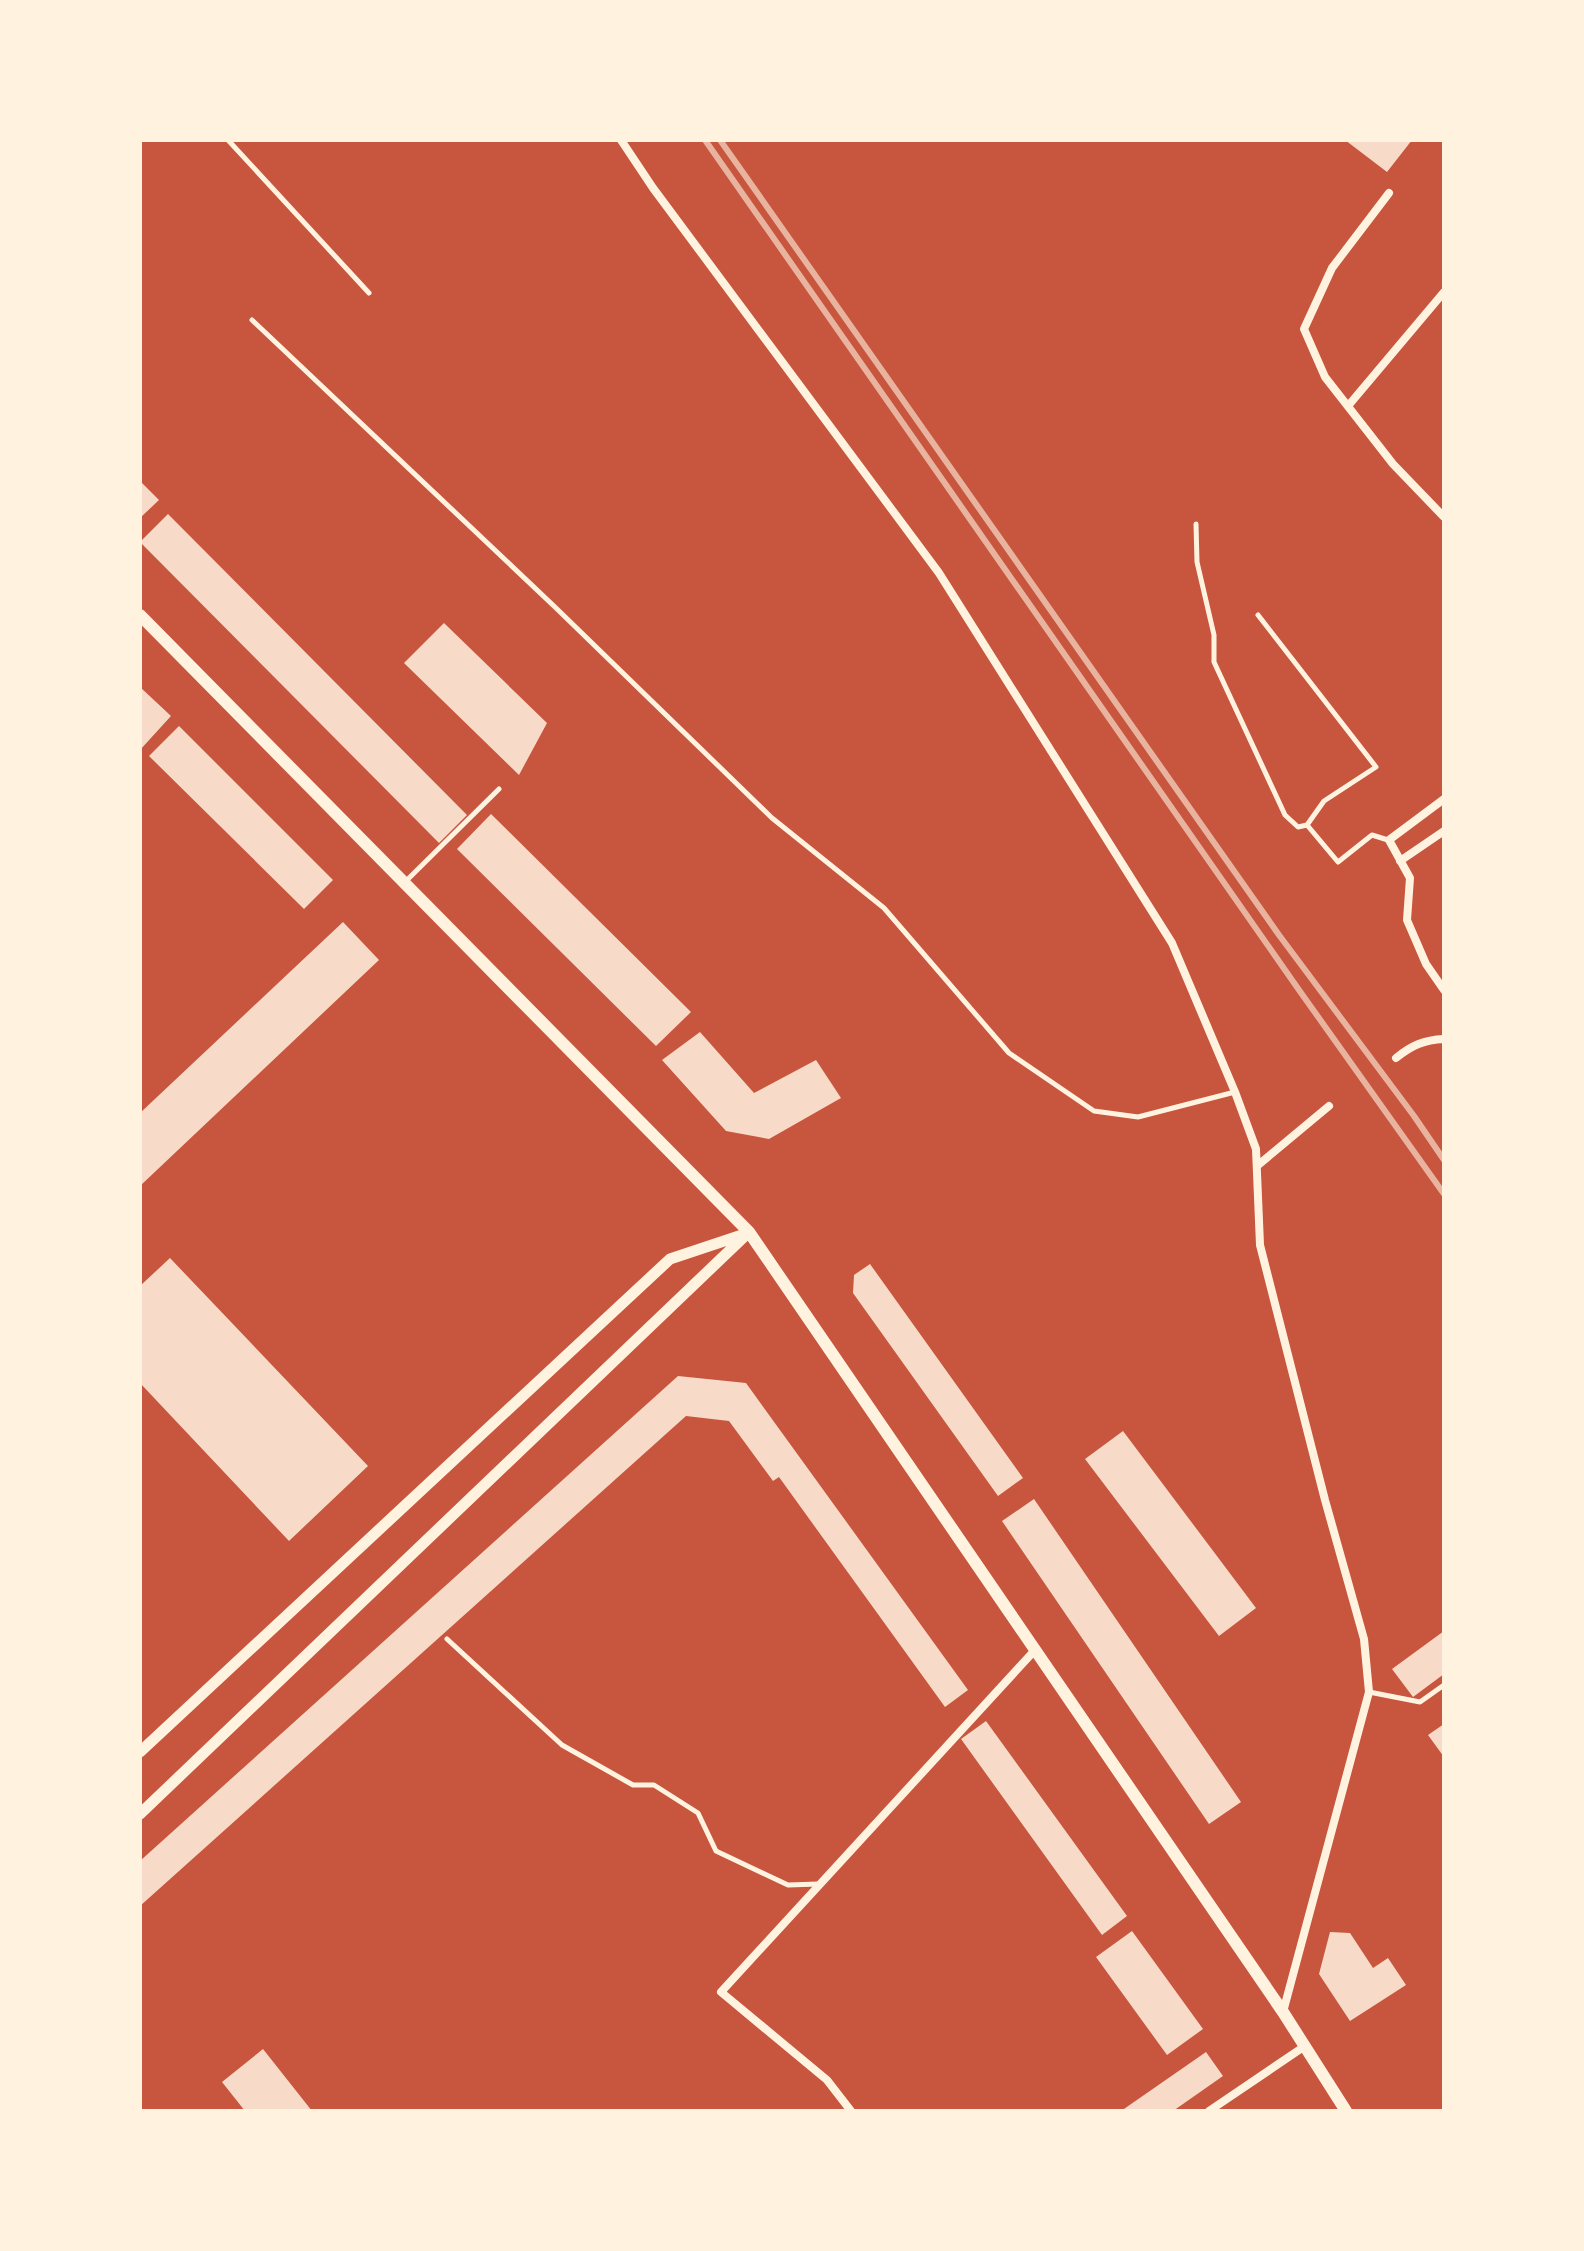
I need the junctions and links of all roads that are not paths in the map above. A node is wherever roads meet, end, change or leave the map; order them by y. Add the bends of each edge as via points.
1 (228, 140) edge
2 (621, 140) edge
3 (1389, 193) dead end
4 (1444, 292) edge
5 (369, 293) dead end
6 (252, 320) dead end
7 (1348, 406) junction
8 (1444, 517) edge
9 (1196, 524) dead end
10 (140, 615) edge
11 (1258, 615) dead end
12 (499, 789) dead end
13 (1444, 799) edge
14 (1307, 825) junction
15 (1444, 831) edge
16 (1389, 840) junction
17 (1400, 861) junction
18 (404, 882) junction
19 (1444, 990) edge
20 (1444, 1039) edge
21 (1396, 1058) dead end
22 (1235, 1092) junction
23 (1329, 1106) dead end
24 (1257, 1166) junction
25 (749, 1232) junction
26 (447, 1639) dead end
27 (1035, 1650) junction
28 (1444, 1685) edge
29 (1369, 1692) junction
30 (140, 1752) edge
31 (140, 1814) edge
32 (819, 1884) junction
33 (1283, 2012) junction
34 (1305, 2046) junction
35 (851, 2111) edge
36 (1209, 2111) edge
37 (1346, 2111) edge

1 - 5 lane
2 - 22 street via 939,573 1172,943
3 - 7 street via 1332,268 1304,329 1325,377
4 - 7 street
6 - 22 lane via 772,818 884,908 1009,1053 1094,1111 1138,1117
7 - 8 street
9 - 14 lane via 1214,662 1285,815 1298,827
10 - 18 main road
11 - 14 lane via 1376,767 1324,801
12 - 18 lane
13 - 16 street
14 - 16 lane via 1338,862 1372,835
15 - 17 street
16 - 17 street
17 - 19 street via 1410,878 1407,920
18 - 25 main road
20 - 21 street via 1410,1046
22 - 24 street
23 - 24 street
24 - 29 street via 1260,1245 1364,1639
25 - 27 main road
25 - 30 street via 670,1259
25 - 31 street
26 - 32 lane via 562,1745 633,1785 654,1785 698,1813 716,1851 788,1885
27 - 32 street
27 - 33 main road
28 - 29 lane via 1420,1702
29 - 33 street
32 - 35 street via 721,1992 827,2080
33 - 34 main road
34 - 36 street
34 - 37 main road

